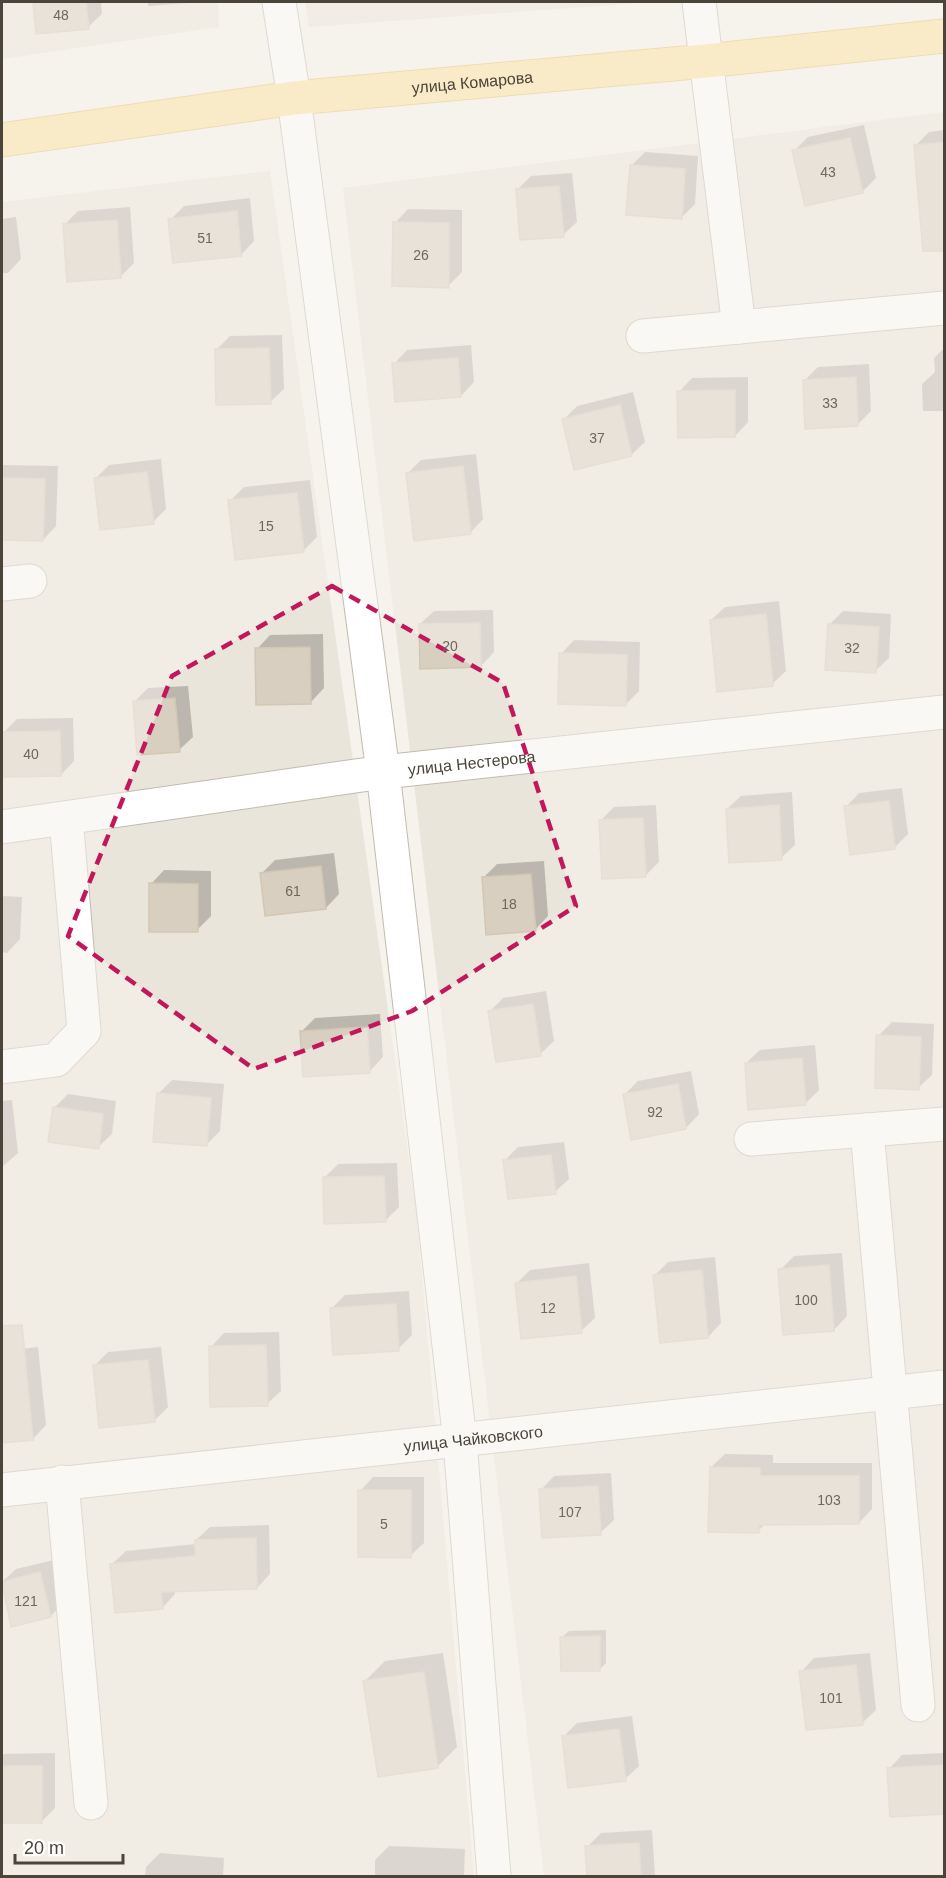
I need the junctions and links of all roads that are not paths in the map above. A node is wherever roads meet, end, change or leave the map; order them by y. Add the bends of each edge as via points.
1 (279, 2) edge
2 (699, 2) edge
3 (945, 36) edge
4 (706, 61) junction
5 (294, 98) junction
6 (2, 140) edge
7 (945, 308) edge
8 (739, 327) junction
9 (643, 336) dead end
10 (945, 712) edge
11 (383, 772) junction
12 (66, 818) junction
13 (2, 827) edge
14 (2, 1067) edge
15 (945, 1124) edge
16 (867, 1130) junction
17 (751, 1139) dead end
18 (945, 1388) edge
19 (891, 1394) junction
20 (460, 1441) junction
21 (62, 1482) junction
22 (2, 1490) edge
23 (918, 1705) dead end
24 (91, 1803) dead end
25 (494, 1876) edge

1 - 5 street
2 - 4 street
3 - 4 main road, улица Комарова
4 - 5 main road, улица Комарова
4 - 8 street
5 - 6 main road, улица Комарова
5 - 11 street
7 - 8 street
8 - 9 street
10 - 11 street, улица Нестерова
11 - 12 street, улица Нестерова
11 - 20 street
12 - 13 street, улица Нестерова
12 - 14 street via 84,1031 56,1060
15 - 16 street
16 - 17 street
16 - 19 street
18 - 19 street, улица Чайковского
19 - 20 street, улица Чайковского
19 - 23 street
20 - 21 street, улица Чайковского
20 - 25 street
21 - 22 street, улица Чайковского
21 - 24 street

